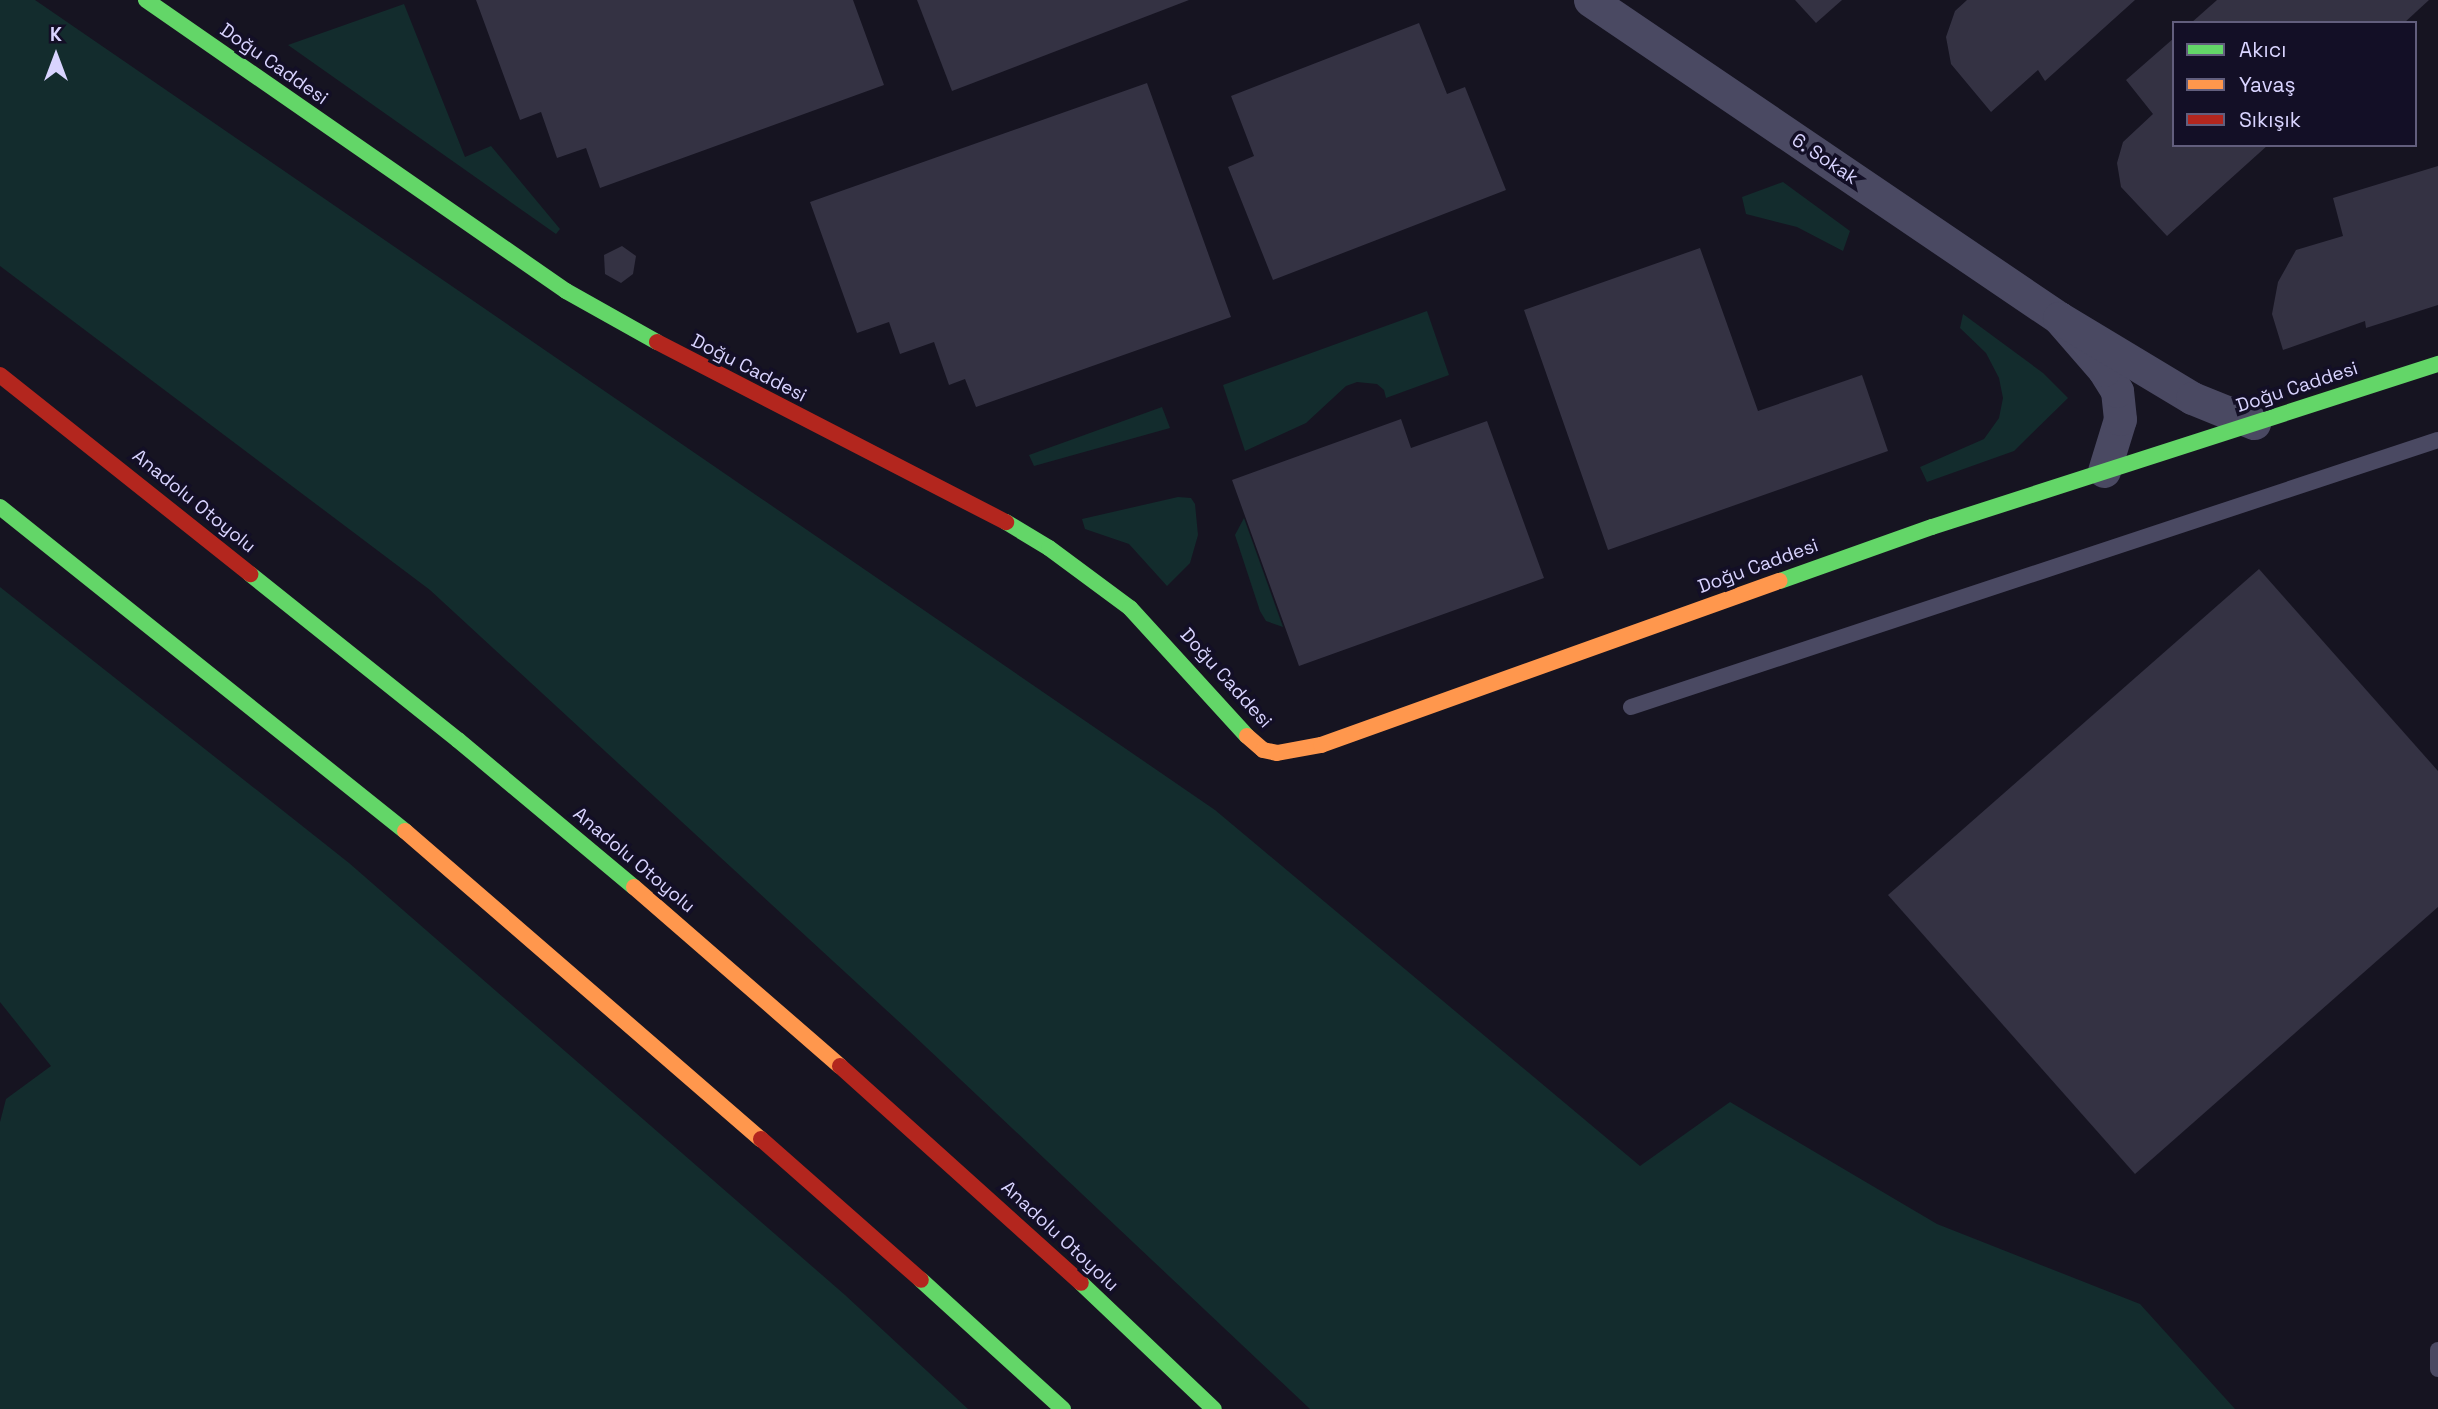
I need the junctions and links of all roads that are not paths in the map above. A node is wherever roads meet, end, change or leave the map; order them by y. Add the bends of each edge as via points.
1 (146, 0) edge
2 (1590, 0) edge
3 (2059, 318) junction
4 (2438, 364) edge
5 (0, 375) edge
6 (2254, 423) junction
7 (2438, 440) edge
8 (2104, 471) junction
9 (0, 508) edge
10 (1631, 707) dead end
11 (2438, 1349) edge
12 (2438, 1369) edge
13 (1063, 1409) edge
14 (1214, 1409) edge

1 - 8 main road, Doğu Caddesi via 566,291 1049,548 1130,608 1263,750 1296,752 1321,745 1932,527
2 - 3 street, 6. Sokak
3 - 6 street, 6. Sokak via 2192,398
3 - 8 street, 6. Sokak via 2117,391 2120,419
4 - 6 main road, Doğu Caddesi
5 - 14 main road, Anadolu Otoyolu via 458,740 714,954 1039,1243
6 - 8 main road, Doğu Caddesi
7 - 10 lane
9 - 13 main road via 384,813 854,1219
11 - 12 lane

